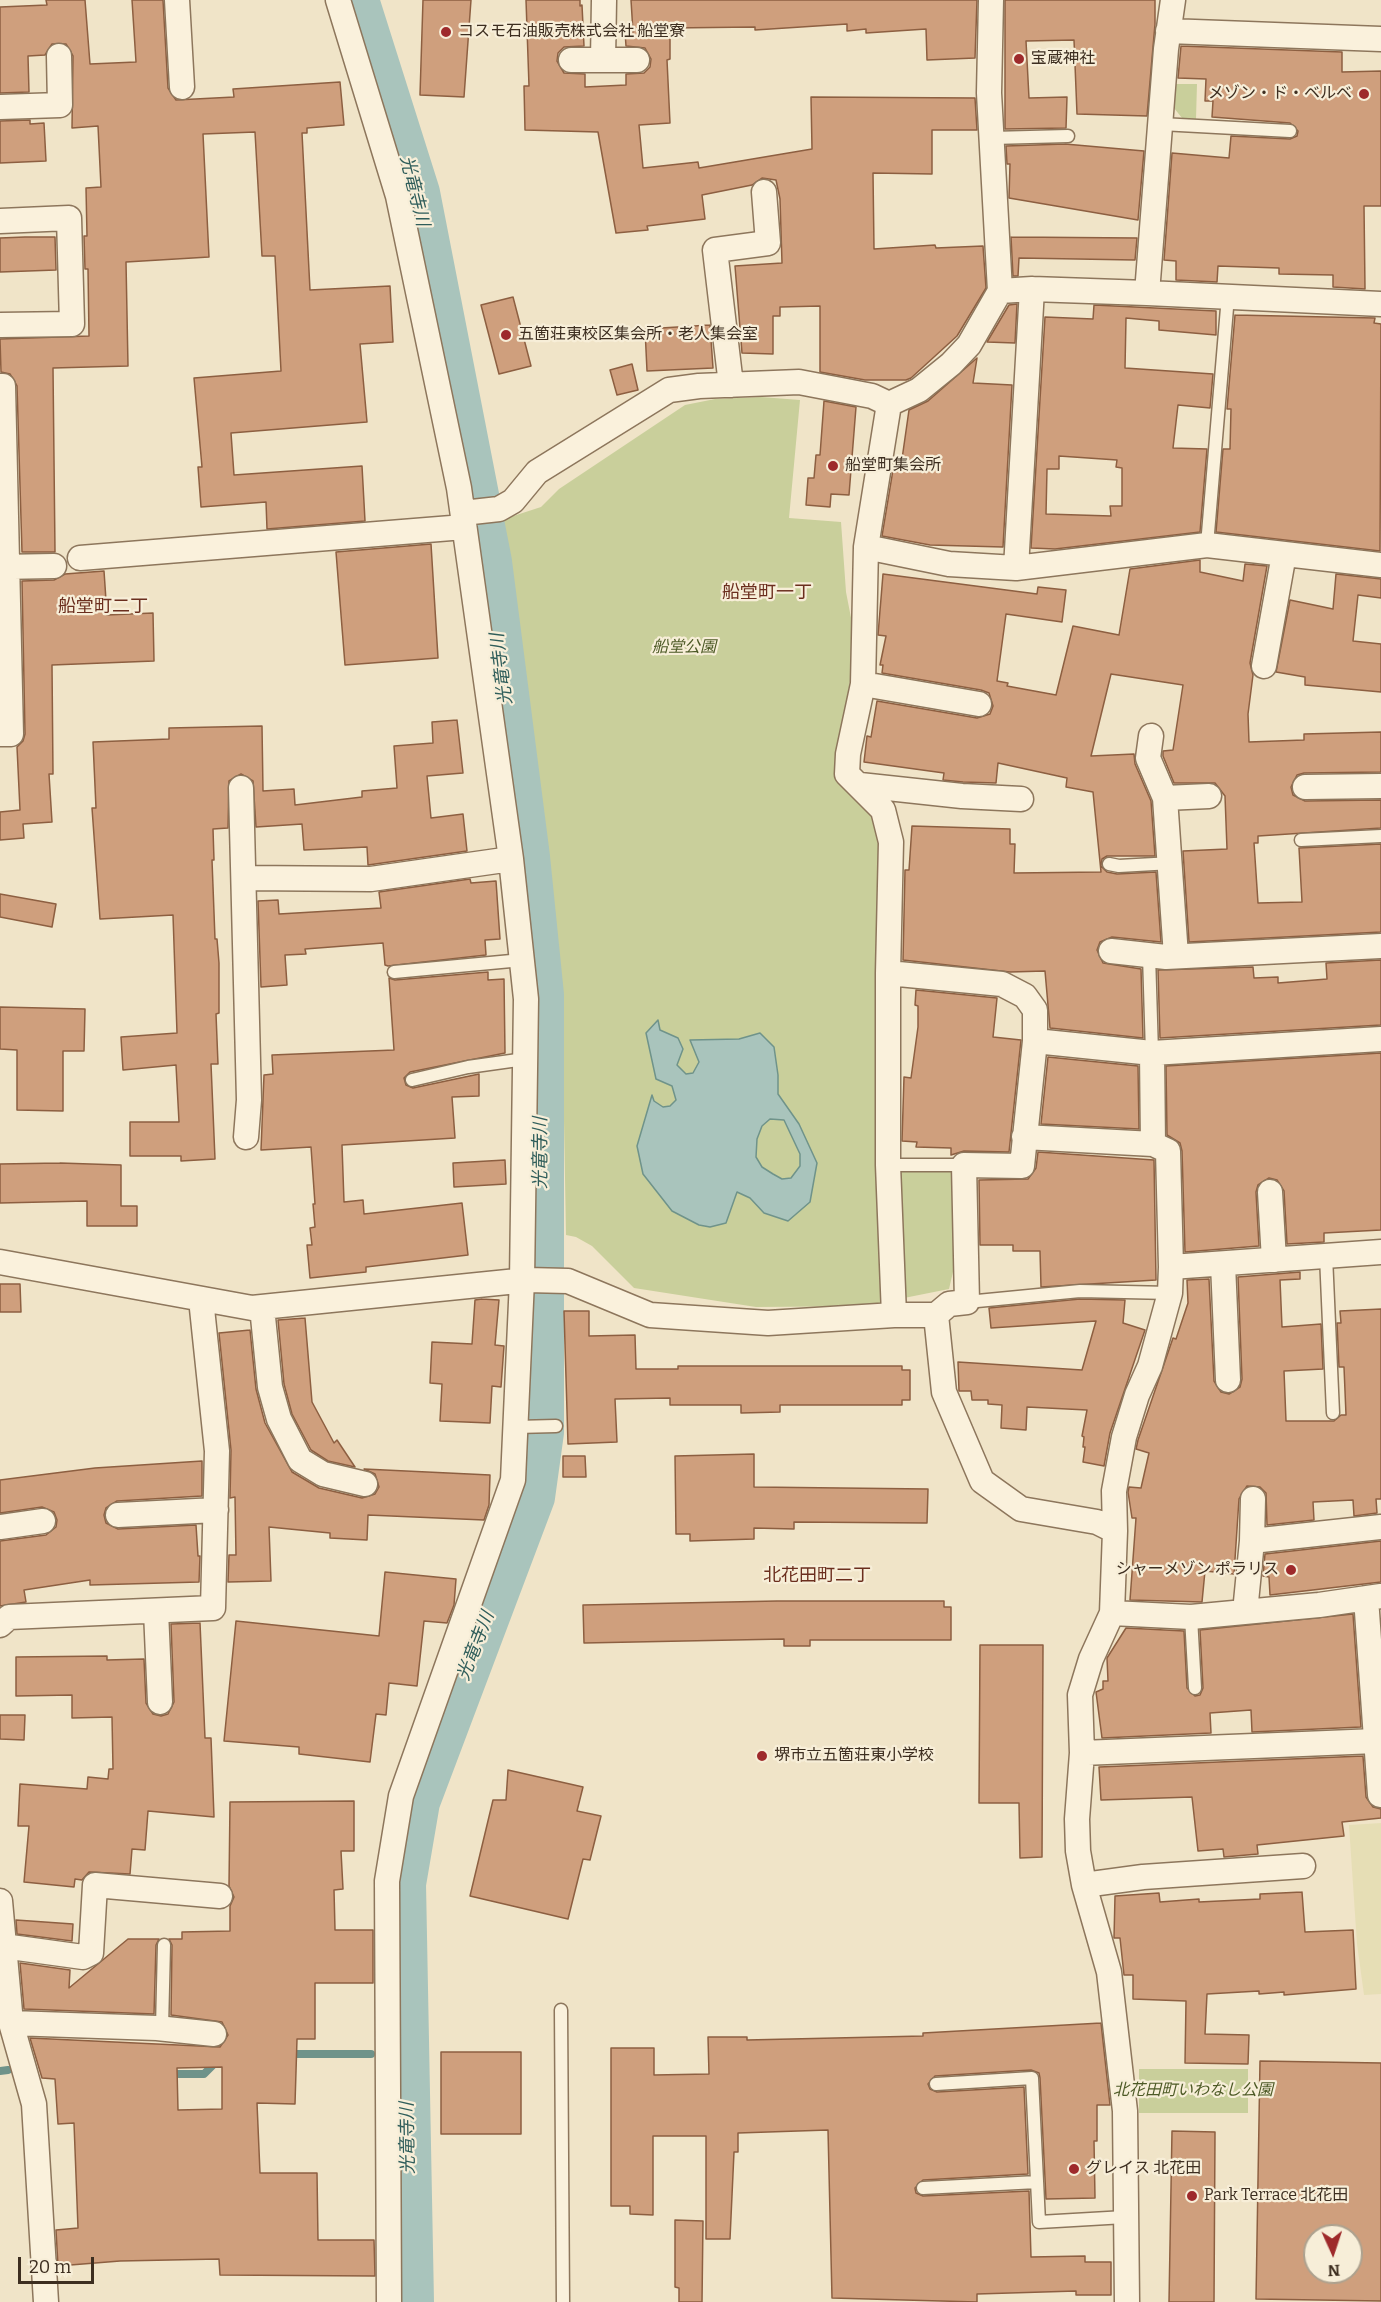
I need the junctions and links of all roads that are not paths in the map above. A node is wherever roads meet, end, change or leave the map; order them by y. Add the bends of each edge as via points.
1 (177, 0) edge
2 (338, 0) edge
3 (604, 0) edge
4 (991, 0) edge
5 (1173, 0) edge
6 (1168, 31) junction
7 (1381, 39) edge
8 (59, 56) dead end
9 (571, 60) dead end
10 (603, 60) junction
11 (637, 60) dead end
12 (182, 87) dead end
13 (0, 107) edge
14 (1161, 124) junction
15 (1290, 131) dead end
16 (1068, 136) dead end
17 (992, 138) junction
18 (764, 192) dead end
19 (0, 221) edge
20 (1032, 289) junction
21 (1000, 291) junction
22 (1147, 293) junction
23 (1228, 296) junction
24 (1381, 304) edge
25 (0, 325) edge
26 (731, 384) junction
27 (0, 386) edge
28 (890, 404) junction
29 (464, 518) junction
30 (1207, 545) junction
31 (866, 547) junction
32 (1284, 554) junction
33 (80, 558) dead end
34 (1381, 565) edge
35 (54, 566) dead end
36 (4, 567) edge
37 (1016, 568) junction
38 (1264, 666) dead end
39 (863, 684) junction
40 (979, 704) dead end
41 (0, 734) edge
42 (1151, 736) dead end
43 (860, 785) junction
44 (1381, 786) edge
45 (1305, 787) dead end
46 (241, 788) dead end
47 (1209, 796) dead end
48 (1165, 798) junction
49 (1021, 799) dead end
50 (1381, 836) edge
51 (1301, 840) dead end
52 (511, 859) junction
53 (1172, 863) junction
54 (1109, 864) dead end
55 (244, 878) junction
56 (1381, 946) edge
57 (1111, 951) dead end
58 (1149, 955) junction
59 (1176, 956) junction
60 (522, 960) junction
61 (394, 972) dead end
62 (888, 973) junction
63 (1381, 1039) edge
64 (1035, 1041) junction
65 (1152, 1053) junction
66 (525, 1059) junction
67 (412, 1080) dead end
68 (246, 1137) dead end
69 (1024, 1137) junction
70 (1153, 1144) junction
71 (888, 1164) junction
72 (964, 1165) junction
73 (1270, 1192) dead end
74 (1381, 1252) edge
75 (1326, 1256) junction
76 (1274, 1260) junction
77 (0, 1262) edge
78 (1223, 1264) junction
79 (1171, 1267) junction
80 (525, 1280) junction
81 (1170, 1293) junction
82 (201, 1299) junction
83 (967, 1302) junction
84 (262, 1307) junction
85 (894, 1315) junction
86 (936, 1315) junction
87 (1228, 1380) dead end
88 (1334, 1413) dead end
89 (556, 1426) dead end
90 (516, 1427) junction
91 (365, 1484) dead end
92 (1253, 1499) dead end
93 (216, 1510) junction
94 (118, 1515) dead end
95 (43, 1521) dead end
96 (0, 1527) edge
97 (1381, 1527) edge
98 (1114, 1531) junction
99 (1252, 1541) junction
100 (1373, 1597) edge
101 (156, 1611) junction
102 (1245, 1612) junction
103 (1112, 1613) junction
104 (1191, 1617) junction
105 (0, 1625) edge
106 (1195, 1688) dead end
107 (160, 1702) dead end
108 (1376, 1741) junction
109 (1082, 1754) junction
110 (1380, 1795) edge
111 (1303, 1866) dead end
112 (1084, 1885) junction
113 (220, 1896) dead end
114 (0, 1901) edge
115 (2, 1938) edge
116 (164, 1945) dead end
117 (561, 2010) dead end
118 (11, 2023) junction
119 (162, 2028) junction
120 (214, 2034) dead end
121 (936, 2084) dead end
122 (1037, 2182) junction
123 (923, 2188) dead end
124 (1125, 2217) junction
125 (46, 2302) edge
126 (389, 2302) edge
127 (563, 2302) edge
128 (1127, 2302) edge

1 - 12 street
2 - 29 street via 398,196
3 - 10 street
4 - 17 street
5 - 6 street
6 - 7 street
6 - 14 street
8 - 13 street via 60,105
9 - 10 street
10 - 11 street
14 - 15 lane
14 - 22 street
16 - 17 lane
17 - 21 street
18 - 26 street via 768,243 715,250
19 - 25 street via 69,218 72,324
20 - 21 street
20 - 22 street
20 - 37 street
21 - 28 street via 969,345 951,364 919,390
22 - 23 street
23 - 24 street
23 - 30 lane
26 - 28 street via 799,382 872,396
26 - 29 street via 669,390 537,472 513,501
27 - 36 street
28 - 31 street
29 - 33 street
29 - 52 street
30 - 32 street
30 - 37 street
31 - 37 street via 949,564
31 - 39 street
32 - 34 street
32 - 38 street
35 - 36 street
36 - 41 street via 11,734
39 - 40 street
39 - 43 street via 847,774
42 - 48 street via 1148,758
43 - 49 street
43 - 62 street via 883,810 891,842
44 - 45 street
46 - 55 street
47 - 48 street
48 - 53 street
50 - 51 lane
52 - 55 street via 371,879
52 - 60 street
53 - 54 lane
53 - 59 street
55 - 68 street via 249,1100
56 - 59 street
57 - 58 street
58 - 59 street
58 - 65 lane
60 - 61 lane
60 - 66 street
62 - 64 street via 1002,984 1025,996 1035,1010
62 - 71 street
63 - 65 street
64 - 65 street
64 - 69 street
65 - 70 street
66 - 67 lane
66 - 80 street
69 - 70 street
69 - 72 street via 1023,1166
70 - 79 street via 1168,1151
71 - 72 lane
71 - 85 street
72 - 83 street
73 - 76 street
74 - 75 street
75 - 76 street
75 - 88 lane
76 - 78 street
77 - 82 street
78 - 79 street
78 - 87 street
79 - 81 street
80 - 84 street
80 - 85 street via 568,1281 650,1315 768,1323
80 - 90 street
81 - 83 lane via 1080,1291
81 - 98 street via 1150,1366 1124,1437 1114,1491
82 - 84 street
82 - 93 street via 217,1451
83 - 86 street via 949,1304
84 - 91 street via 270,1387 279,1419 300,1460 323,1474
85 - 86 street
86 - 98 street via 944,1392 982,1481 1021,1509 1097,1522
89 - 90 lane
90 - 126 street via 513,1480 402,1796 387,1881
92 - 99 street
93 - 94 street
93 - 101 street via 213,1608
95 - 96 street
97 - 99 street
98 - 103 street
99 - 102 street
100 - 102 street
100 - 108 street
101 - 105 street via 9,1617
101 - 107 street
102 - 104 street
103 - 104 street
103 - 109 street via 1080,1695
104 - 106 lane
108 - 109 street
108 - 110 street
109 - 112 street via 1077,1819
111 - 112 street
112 - 124 street via 1109,1972 1116,2016 1125,2111
113 - 115 street via 95,1885 92,1953 82,1957
114 - 115 street
115 - 118 street
116 - 119 lane
117 - 127 lane
118 - 119 street
118 - 125 street via 34,2104
119 - 120 street
121 - 122 lane via 1032,2078
122 - 123 lane
122 - 124 lane via 1039,2222
124 - 128 street

